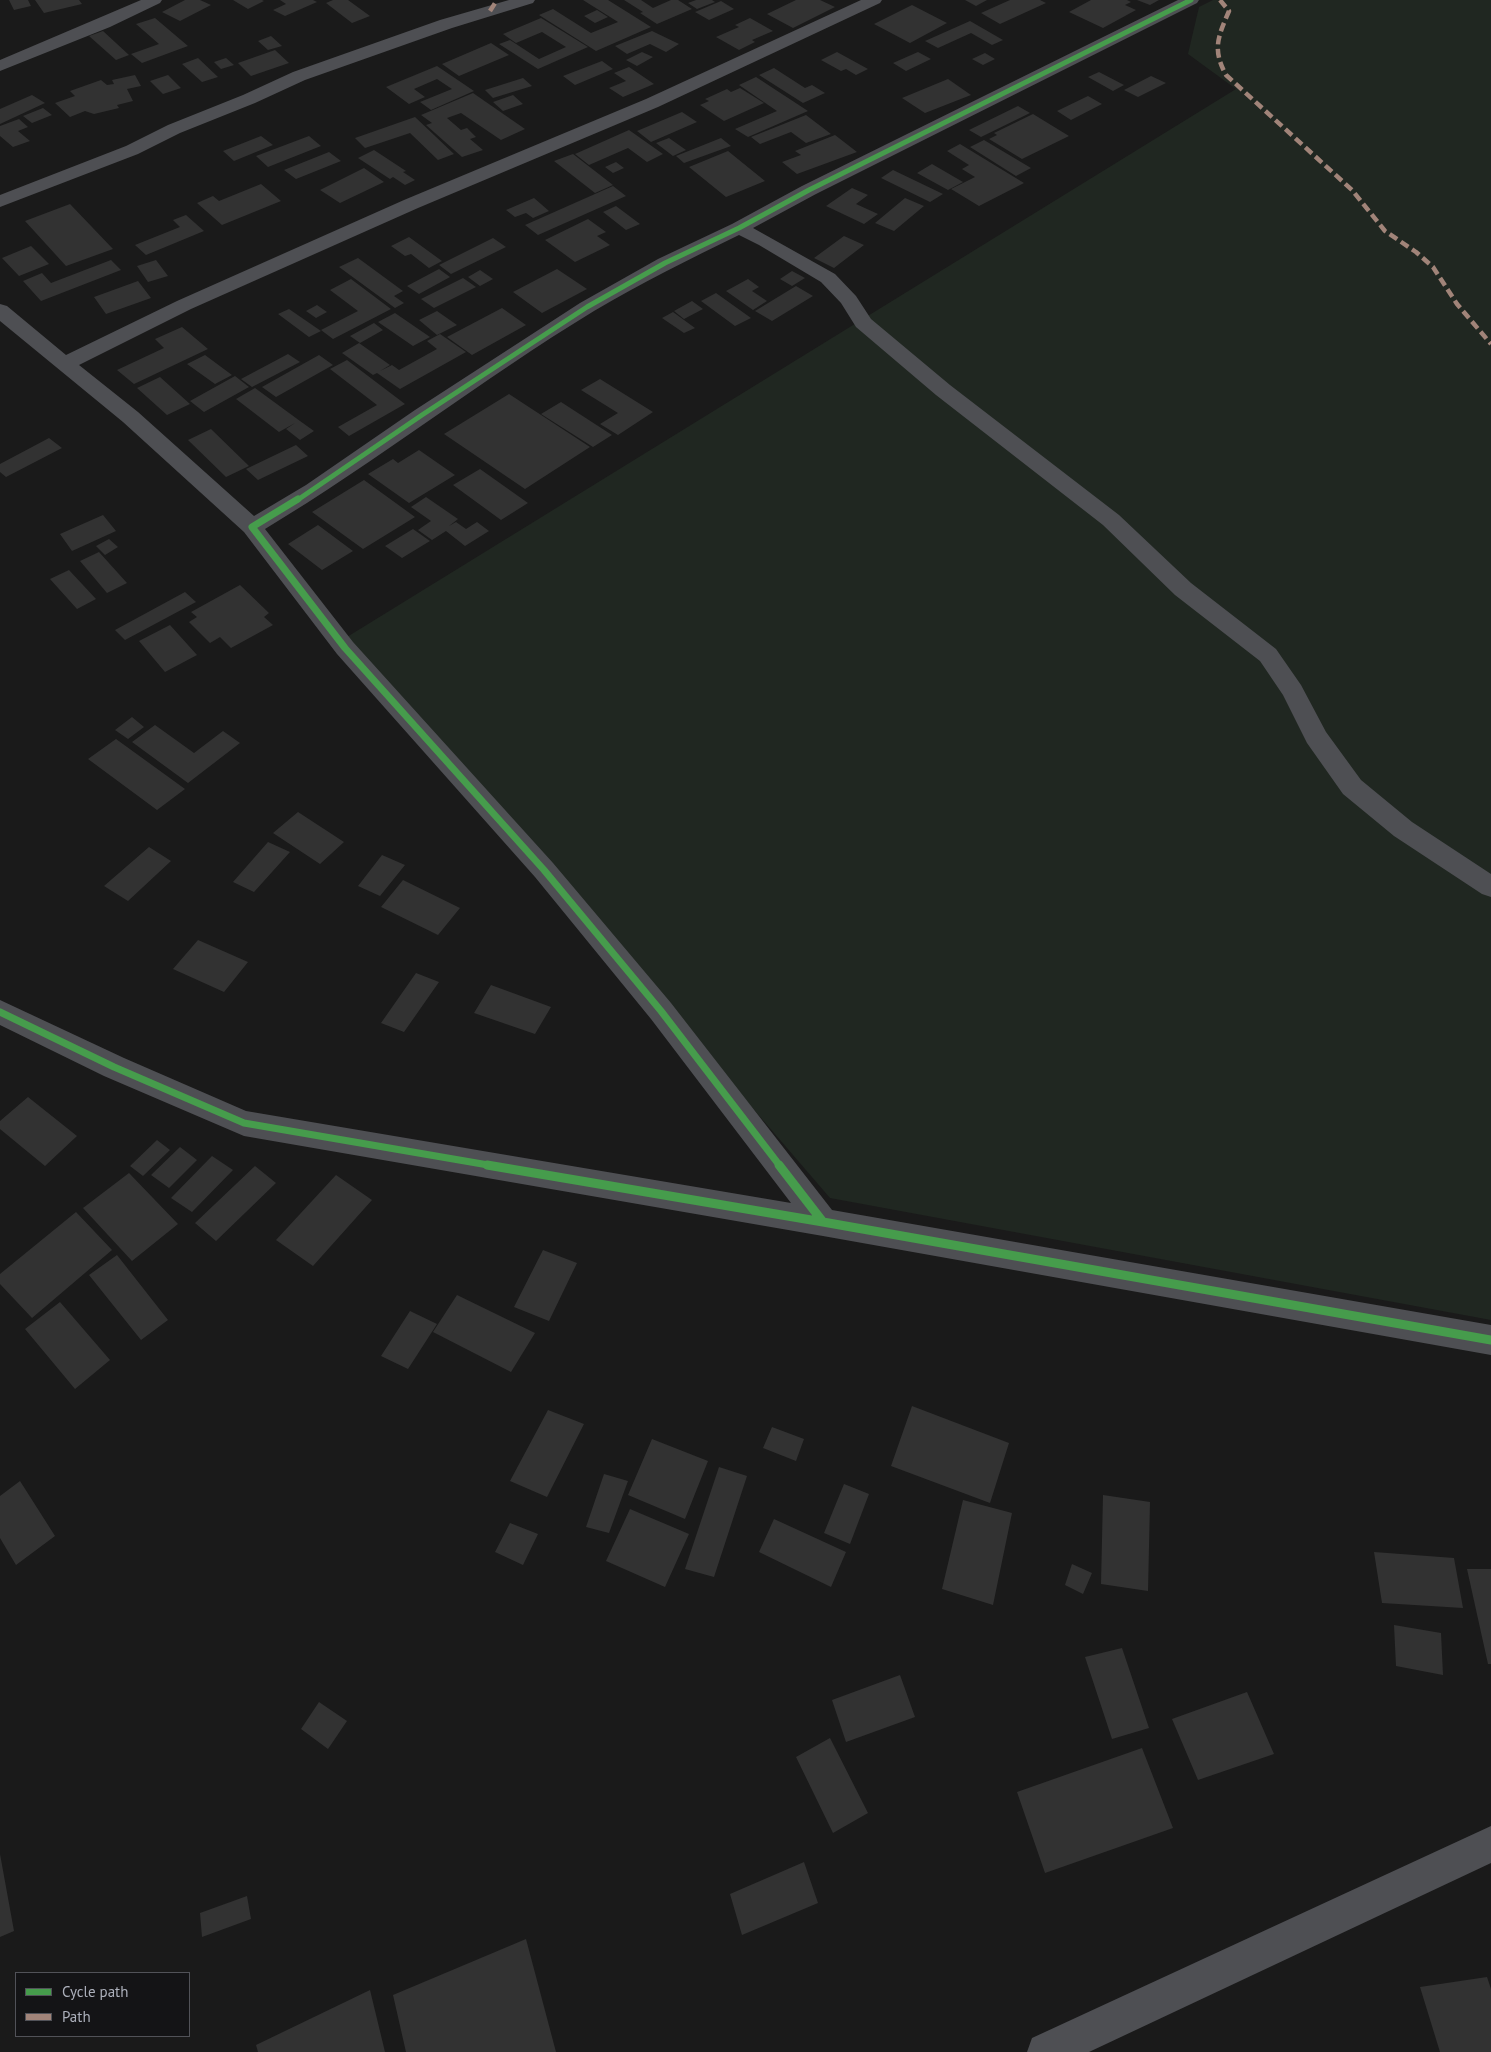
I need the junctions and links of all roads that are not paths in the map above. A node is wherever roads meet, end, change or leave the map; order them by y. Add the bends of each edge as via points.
1 (154, 0) edge
2 (527, 0) edge
3 (874, 0) edge
4 (1191, 0) edge
5 (0, 66) edge
6 (0, 201) edge
7 (739, 228) junction
8 (0, 310) edge
9 (64, 364) junction
10 (252, 528) junction
11 (1491, 887) edge
12 (0, 1012) edge
13 (823, 1222) junction
14 (1491, 1340) edge
15 (1491, 1844) edge
16 (1046, 2052) edge

1 - 5 street
2 - 6 street via 446,24 299,76 132,150
3 - 9 street via 652,103 411,204 184,305
4 - 7 street
7 - 10 street via 664,263 587,307
7 - 11 street via 828,278 850,300 871,329 943,390 1111,520 1183,589 1268,655 1293,691 1316,737 1352,787 1403,829
8 - 9 street
9 - 10 street via 166,448
10 - 13 street via 345,648 544,870 655,1004
12 - 13 street via 114,1067 244,1123
13 - 14 street
15 - 16 street

